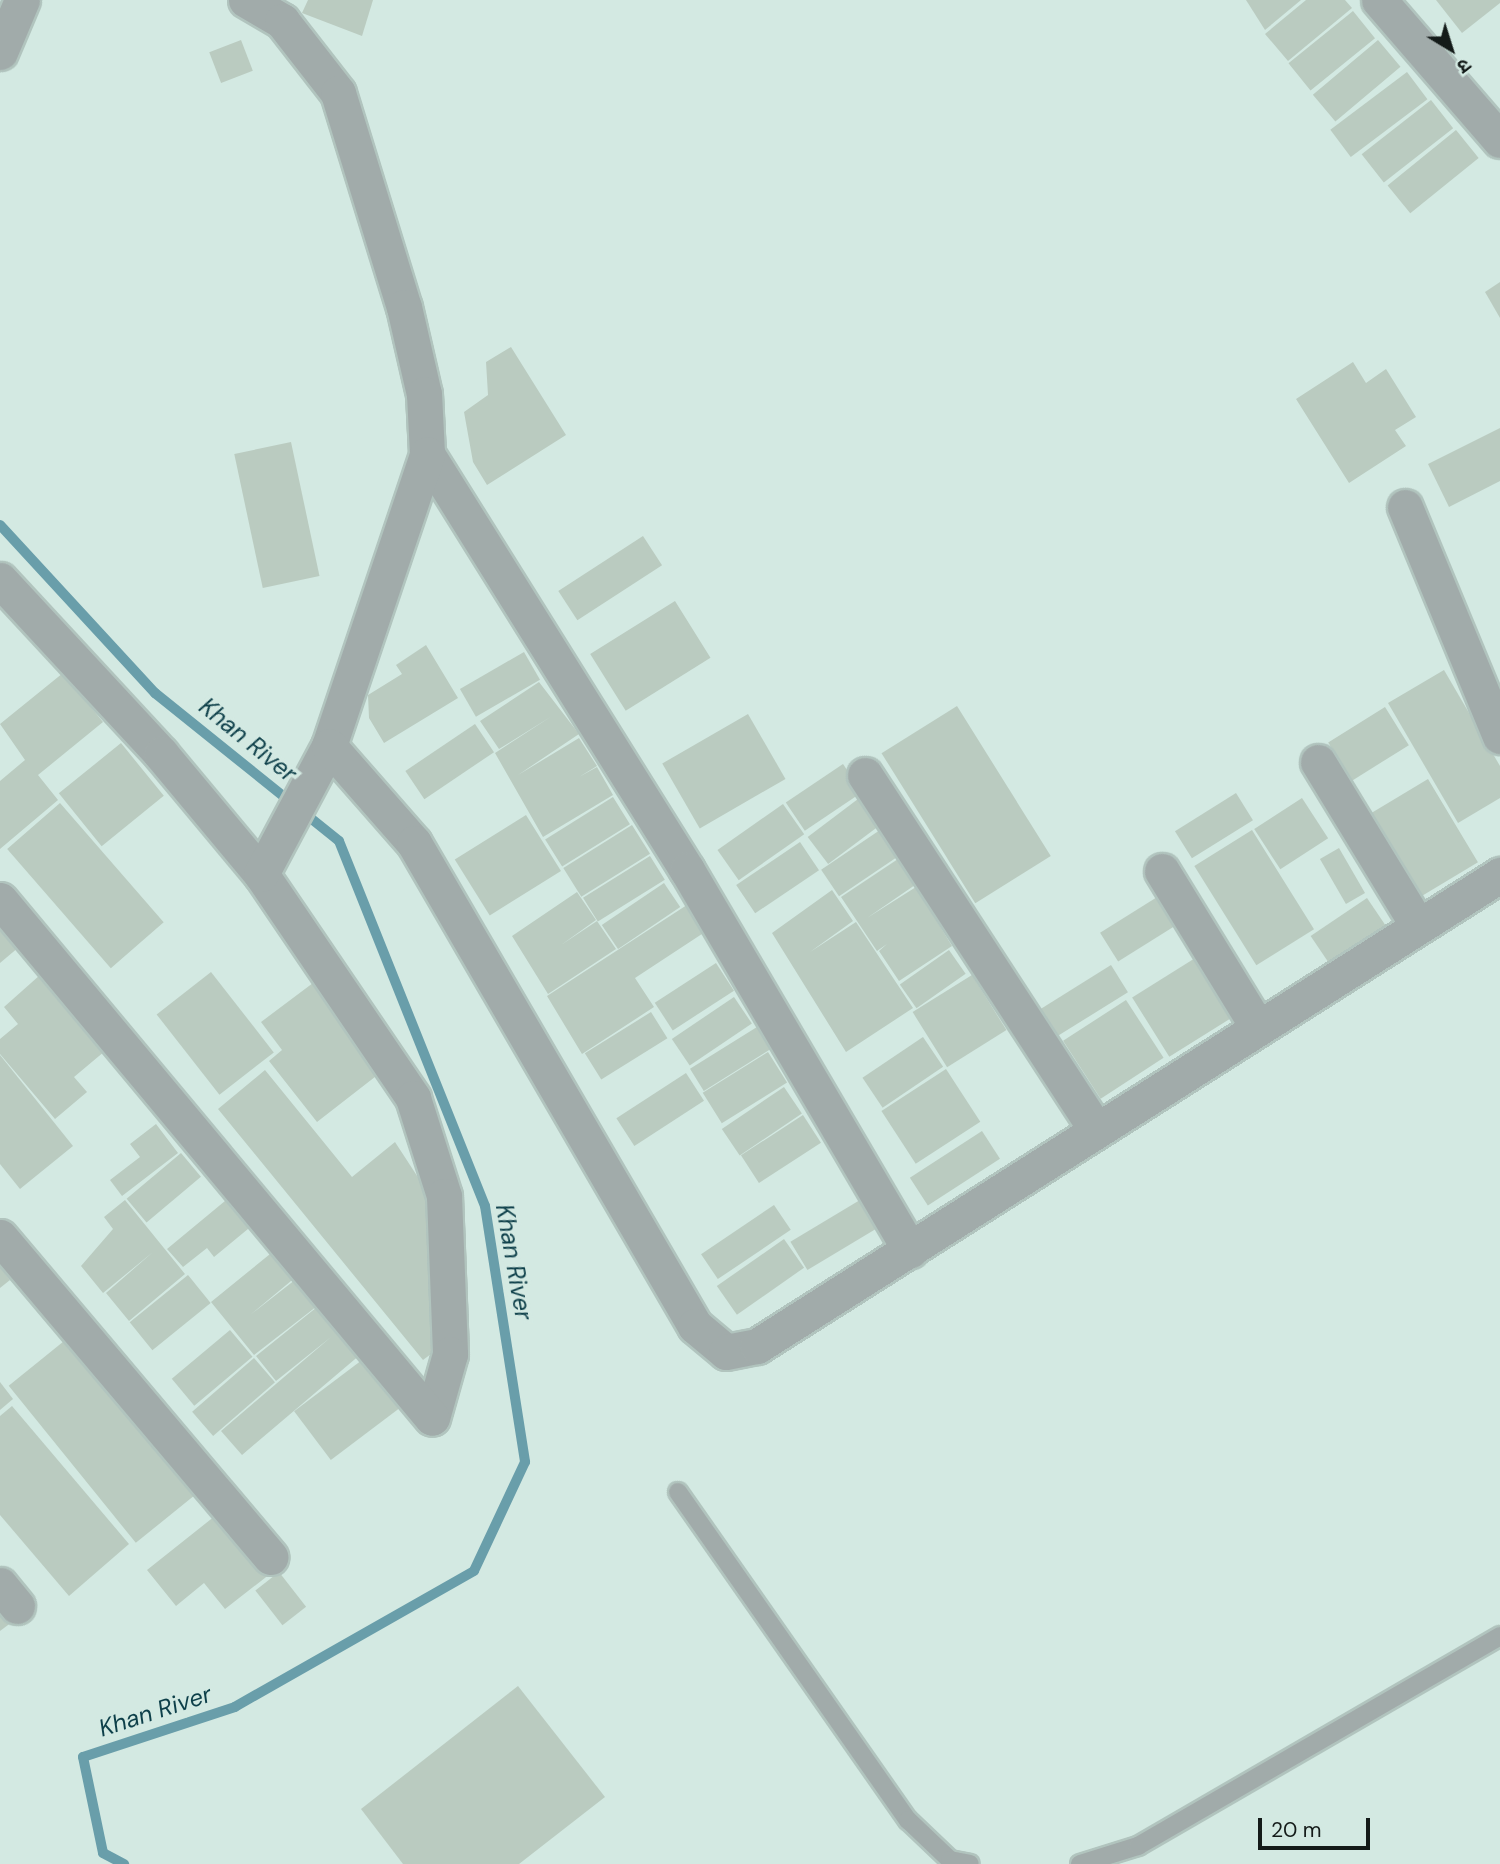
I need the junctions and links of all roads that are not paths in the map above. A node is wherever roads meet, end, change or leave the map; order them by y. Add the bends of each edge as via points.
1 (22, 0) edge
2 (246, 0) edge
3 (1379, 0) edge
4 (287, 11) edge
5 (0, 52) edge
6 (1500, 139) edge
7 (428, 454) junction
8 (1405, 507) dead end
9 (0, 580) edge
10 (1500, 736) edge
11 (329, 746) junction
12 (1318, 762) dead end
13 (865, 775) dead end
14 (1162, 871) dead end
15 (261, 874) junction
16 (1500, 875) edge
17 (0, 900) edge
18 (1418, 926) junction
19 (1257, 1026) junction
20 (1096, 1130) junction
21 (0, 1237) edge
22 (910, 1250) junction
23 (678, 1492) dead end
24 (270, 1557) dead end
25 (1500, 1636) edge
26 (970, 1864) edge
27 (1080, 1864) edge

1 - 5 street
2 - 4 street
3 - 6 street
4 - 7 street via 338,93 372,192 424,394
7 - 11 street
7 - 22 street via 687,870
8 - 10 street
9 - 15 street via 161,754
11 - 15 street
11 - 22 street via 414,843 695,1326 726,1352 758,1346
12 - 18 street
13 - 20 street
14 - 19 street
15 - 17 street via 413,1098 444,1196 450,1354 432,1418
16 - 18 street
18 - 19 street
19 - 20 street
20 - 22 street
21 - 24 street
23 - 26 lane via 908,1820 950,1860
25 - 27 lane via 1138,1846

